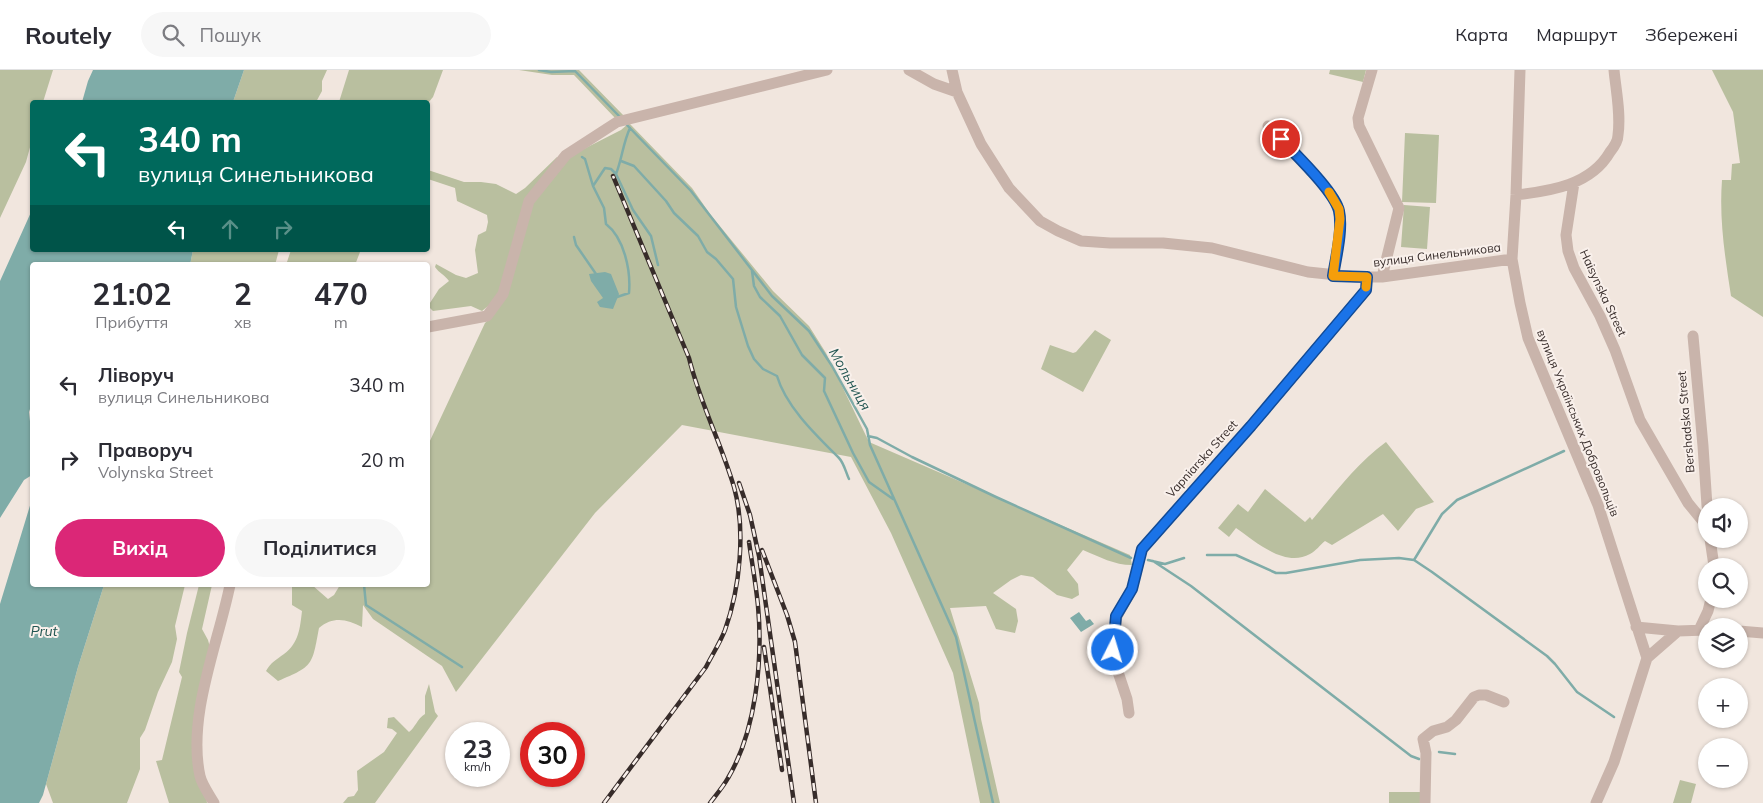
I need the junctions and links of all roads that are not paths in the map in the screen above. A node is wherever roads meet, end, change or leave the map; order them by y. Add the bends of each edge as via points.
1 (827, 70) edge
2 (909, 70) edge
3 (952, 70) edge
4 (1372, 70) edge
5 (1520, 70) edge
6 (1614, 70) edge
7 (957, 92) junction
8 (1268, 126) dead end
9 (1574, 183) junction
10 (1516, 195) junction
11 (1512, 259) junction
12 (1333, 276) junction
13 (1367, 277) junction
14 (1382, 277) junction
15 (430, 327) edge
16 (1692, 336) dead end
17 (1706, 498) edge
18 (1698, 515) edge
19 (230, 587) edge
20 (1636, 626) junction
21 (1698, 630) edge
22 (1678, 631) junction
23 (1748, 632) edge
24 (1763, 633) edge
25 (1646, 658) junction
26 (1504, 702) dead end
27 (1129, 713) dead end
28 (214, 803) edge
29 (1426, 803) edge
30 (1596, 803) edge

1 - 15 street via 617,122 566,155 529,201 502,294 487,316
2 - 7 street
3 - 7 street, вулиця Синельникова
4 - 14 street via 1358,118 1359,126 1399,208
5 - 10 street, вулиця Українських Добровольців
6 - 9 street via 1618,137 1604,162
7 - 12 street, вулиця Синельникова via 981,144 1009,188 1040,221 1058,231 1081,241 1212,248
8 - 12 street via 1302,161 1339,209
9 - 10 street via 1544,192
9 - 18 street, Haisynska Street via 1566,235 1574,268 1615,350 1640,420
10 - 11 street, вулиця Українських Добровольців
11 - 14 street, вулиця Синельникова
11 - 20 street, вулиця Українських Добровольців via 1528,338 1598,506
12 - 13 street, вулиця Синельникова
13 - 14 street, вулиця Синельникова
13 - 27 street, Vapniarska Street via 1366,290 1142,549 1132,589 1116,616 1113,642 1115,663
16 - 17 street, Bershadska Street
19 - 28 street via 199,711 197,734 200,778
20 - 22 street
20 - 25 street, вулиця Українських Добровольців
21 - 22 street
22 - 25 street
23 - 24 street
25 - 30 street via 1614,762
26 - 29 street via 1486,695 1474,697 1456,720 1423,739

